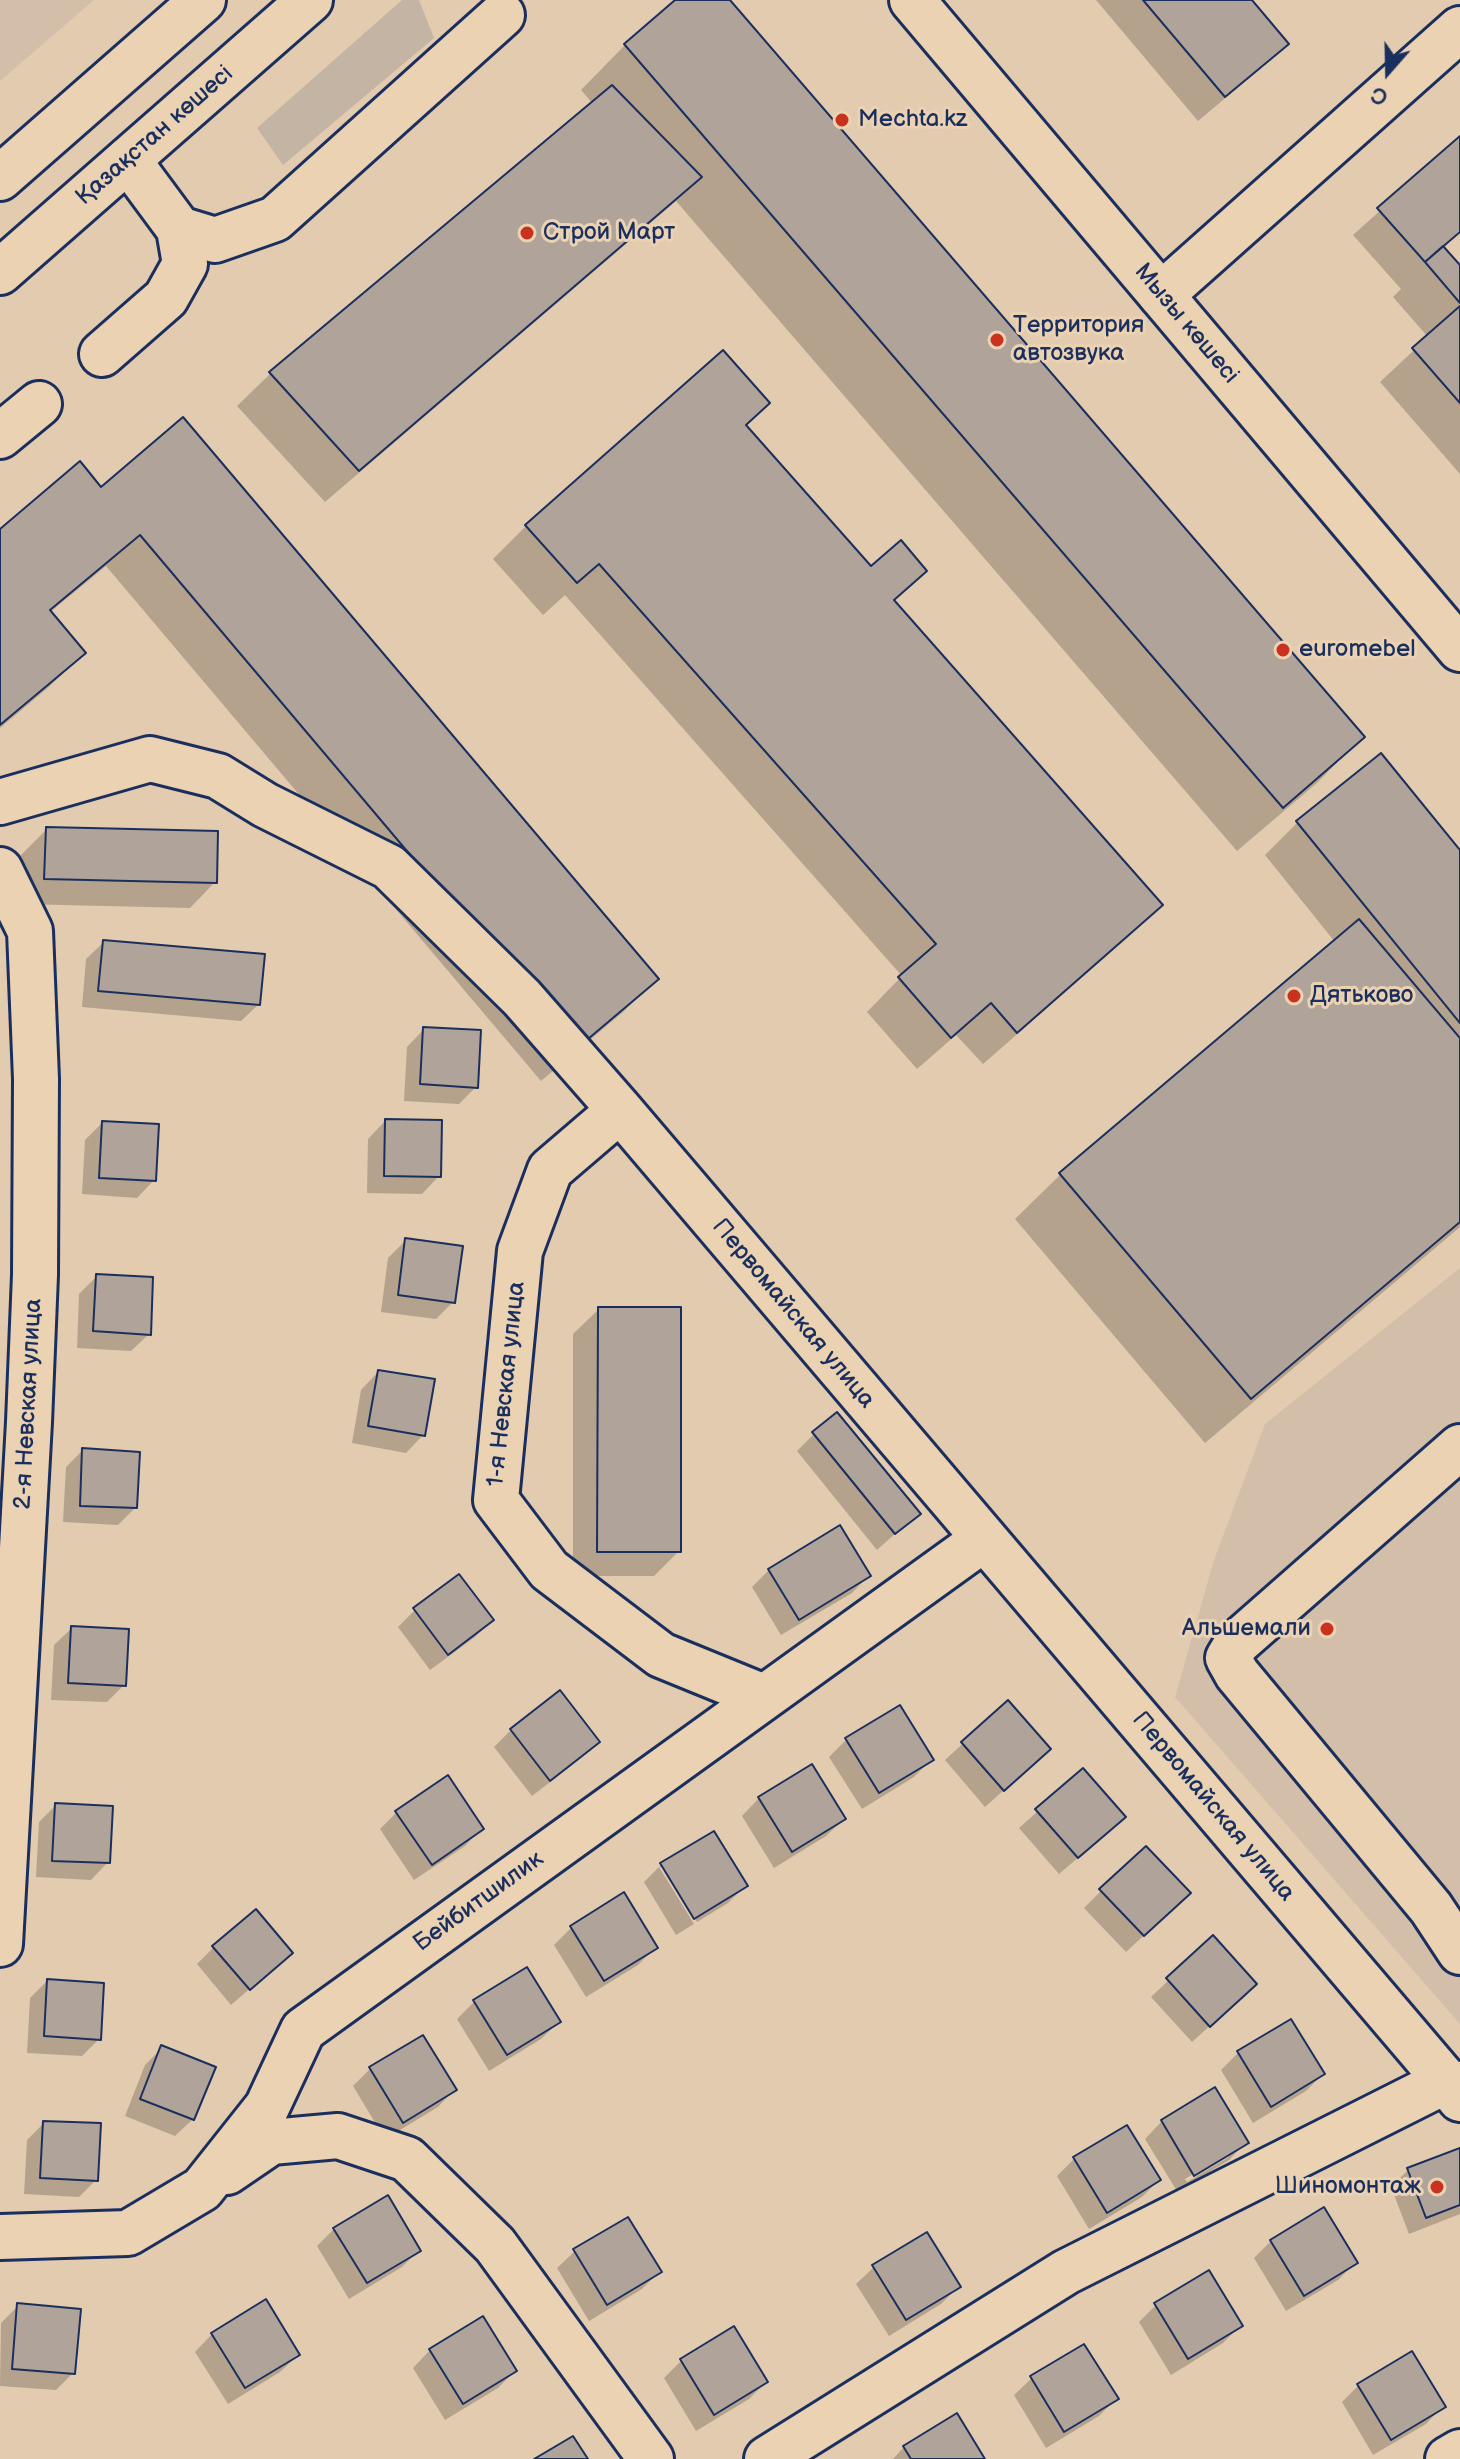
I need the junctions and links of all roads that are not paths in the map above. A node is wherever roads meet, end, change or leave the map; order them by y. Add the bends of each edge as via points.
1 (203, 0) edge
2 (310, 0) edge
3 (912, 0) edge
4 (502, 15) dead end
5 (1460, 29) edge
6 (83, 105) junction
7 (128, 160) junction
8 (0, 178) edge
9 (179, 229) junction
10 (0, 272) edge
11 (1161, 295) junction
12 (102, 354) dead end
13 (39, 404) dead end
14 (0, 436) edge
15 (1460, 649) edge
16 (0, 802) edge
17 (0, 870) edge
18 (620, 1110) junction
19 (1460, 1447) edge
20 (984, 1539) junction
21 (764, 1697) junction
22 (0, 1944) edge
23 (1460, 1952) edge
24 (1455, 2088) edge
25 (202, 2189) junction
26 (0, 2237) edge
27 (1460, 2452) edge
28 (651, 2459) edge
29 (767, 2459) edge
30 (1448, 2459) edge

1 - 6 street
2 - 7 street, Қазақстан көшесі
3 - 11 street, Мызы көшесі
4 - 9 street via 275,219 215,240
5 - 11 street
6 - 7 street
6 - 8 street
7 - 9 street
7 - 10 street, Қазақстан көшесі
9 - 12 street via 185,264 166,298
11 - 15 street, Мызы көшесі
13 - 14 street
16 - 18 street, Первомайская улица via 150,759 218,776 389,867 522,998
17 - 22 street, 2-я Невская улица via 30,931 36,1079 35,1275
18 - 20 street, Первомайская улица
18 - 21 street, 1-я Невская улица via 550,1170 520,1251 496,1500 549,1570 661,1655
19 - 23 street via 1237,1643 1228,1658 1431,1908
20 - 21 street, Бейбитшилик
20 - 24 street, Первомайская улица
21 - 25 street, Бейбитшилик via 303,2030 267,2107
24 - 29 street via 1066,2272
25 - 26 street, Бейбитшилик via 128,2233
25 - 28 street via 271,2142 338,2136 407,2159 495,2245
27 - 30 street

